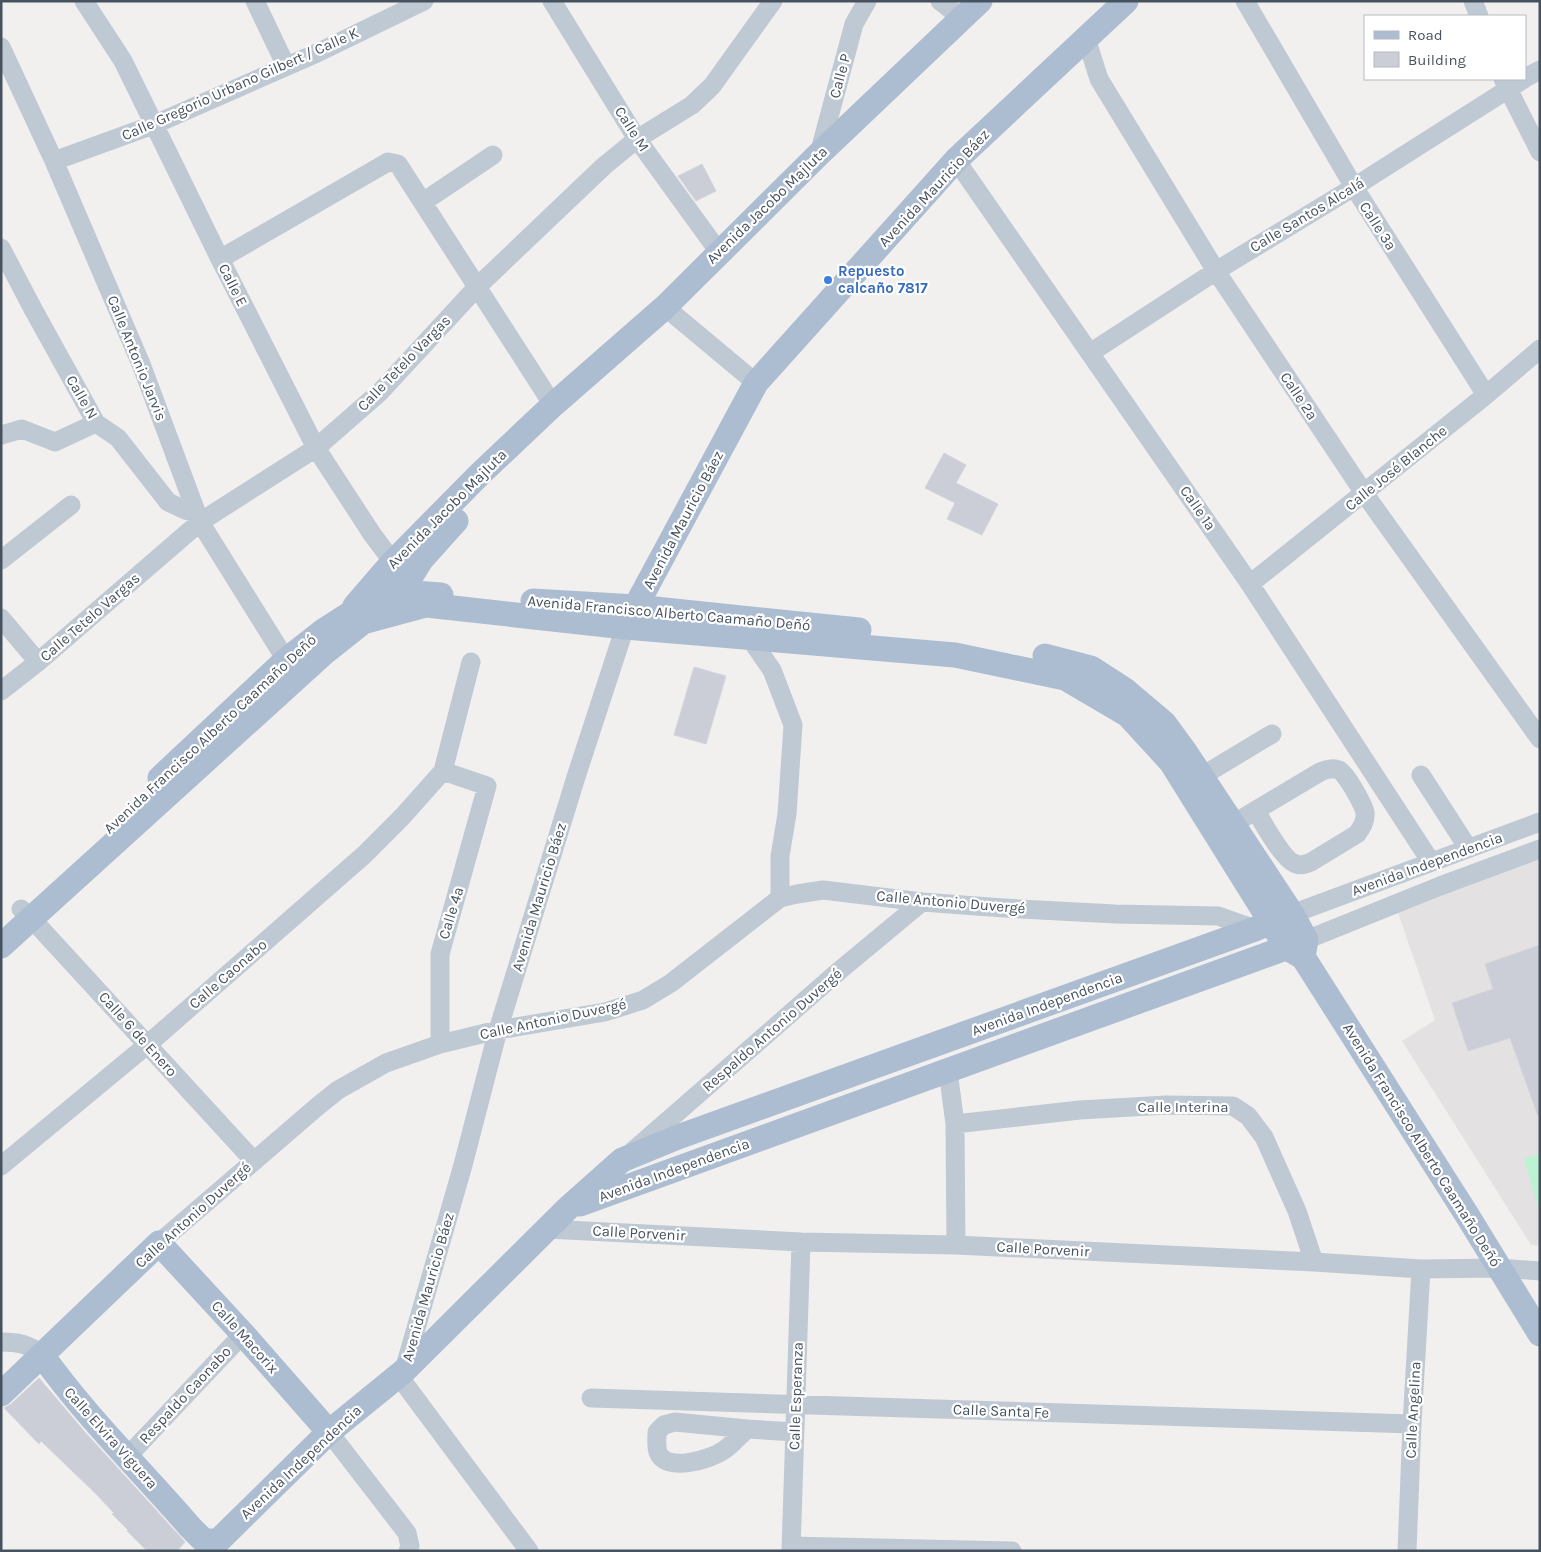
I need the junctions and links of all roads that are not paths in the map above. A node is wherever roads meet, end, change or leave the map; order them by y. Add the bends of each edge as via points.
1 (84, 1) edge
2 (255, 1) edge
3 (424, 1) edge
4 (552, 1) edge
5 (773, 1) edge
6 (867, 1) edge
7 (940, 1) edge
8 (980, 1) edge
9 (1126, 1) edge
10 (1246, 1) edge
11 (1473, 1) edge
12 (1479, 15) edge
13 (962, 19) junction
14 (1086, 38) junction
15 (1, 47) edge
16 (286, 66) junction
17 (1540, 70) edge
18 (1526, 78) edge
19 (1520, 80) edge
20 (1505, 84) edge
21 (153, 125) junction
22 (637, 139) junction
23 (1540, 152) edge
24 (819, 154) junction
25 (493, 155) dead end
26 (956, 160) junction
27 (54, 161) junction
28 (1354, 187) junction
29 (423, 202) junction
30 (1, 248) edge
31 (719, 252) junction
32 (220, 259) junction
33 (1216, 271) junction
34 (478, 286) junction
35 (665, 306) junction
36 (1540, 350) edge
37 (1090, 352) junction
38 (756, 383) junction
39 (1486, 395) junction
40 (553, 406) junction
41 (96, 423) junction
42 (1, 434) edge
43 (316, 448) junction
44 (1364, 493) junction
45 (71, 505) dead end
46 (199, 518) junction
47 (1, 560) edge
48 (393, 562) junction
49 (1250, 584) junction
50 (401, 592) junction
51 (346, 616) junction
52 (630, 617) junction
53 (1, 618) edge
54 (749, 637) junction
55 (286, 660) junction
56 (38, 662) junction
57 (471, 662) dead end
58 (1, 691) edge
59 (1272, 734) dead end
60 (1540, 739) edge
61 (443, 771) junction
62 (1421, 775) dead end
63 (1202, 776) junction
64 (1256, 812) junction
65 (1540, 822) edge
66 (1233, 824) junction
67 (1468, 848) junction
68 (1540, 849) edge
69 (1431, 862) junction
70 (780, 898) junction
71 (922, 902) junction
72 (26, 913) junction
73 (1273, 922) junction
74 (1, 927) edge
75 (1, 946) edge
76 (1299, 948) junction
77 (498, 1030) junction
78 (440, 1044) junction
79 (148, 1045) junction
80 (948, 1071) junction
81 (955, 1124) junction
82 (622, 1160) junction
83 (254, 1162) junction
84 (1, 1166) edge
85 (568, 1208) junction
86 (547, 1229) junction
87 (801, 1242) junction
88 (159, 1243) junction
89 (956, 1245) junction
90 (1314, 1262) junction
91 (1499, 1268) junction
92 (1421, 1269) junction
93 (1540, 1270) edge
94 (243, 1334) junction
95 (1540, 1334) edge
96 (1, 1342) edge
97 (42, 1356) junction
98 (401, 1373) junction
99 (1, 1394) edge
100 (591, 1398) dead end
101 (796, 1405) junction
102 (1412, 1424) junction
103 (747, 1430) dead end
104 (329, 1432) junction
105 (795, 1432) junction
106 (127, 1457) junction
107 (218, 1548) edge
108 (791, 1548) edge
109 (408, 1551) edge
110 (529, 1551) edge
111 (1012, 1551) edge
112 (1407, 1551) edge

1 - 21 street, Calle E via 123,61
2 - 16 street
3 - 16 street, Calle Gregorio Urbano Gilbert / Calle K
4 - 22 street, Calle M
5 - 22 street, Calle Tetelo Vargas via 712,86 692,105
6 - 24 street, Calle P via 854,24
7 - 13 street
8 - 13 main road, Avenida Jacobo Majluta
9 - 14 main road, Avenida Mauricio Báez
10 - 28 street, Calle 3ª
11 - 12 street
13 - 24 main road, Avenida Jacobo Majluta
14 - 26 main road, Avenida Mauricio Báez
14 - 33 street, Calle 2ª via 1099,79
15 - 27 street, Calle Antonio Jarvis
16 - 21 street, Calle Gregorio Urbano Gilbert / Calle K
17 - 18 street, Calle Santos Alcalá
19 - 20 street, Calle Santos Alcalá
20 - 23 street
20 - 28 street, Calle Santos Alcalá
21 - 27 street, Calle Gregorio Urbano Gilbert / Calle K
21 - 32 street, Calle E
22 - 31 street, Calle M
22 - 34 street, Calle Tetelo Vargas via 604,166
24 - 31 main road, Avenida Jacobo Majluta
25 - 29 street
26 - 37 street, Calle 1ª
26 - 38 main road, Avenida Mauricio Báez
27 - 46 street, Calle Antonio Jarvis via 141,364
28 - 33 street, Calle Santos Alcalá
28 - 39 street, Calle 3ª
29 - 32 street via 398,164 388,162
29 - 34 street
30 - 41 street, Calle N
31 - 35 main road, Avenida Jacobo Majluta
32 - 43 street, Calle E
33 - 37 street, Calle Santos Alcalá
33 - 44 street, Calle 2ª
34 - 40 street
34 - 43 street, Calle Tetelo Vargas via 380,392
35 - 38 street
35 - 40 main road, Avenida Jacobo Majluta
36 - 39 street, Calle José Blanche
37 - 49 street, Calle 1ª
38 - 52 main road, Avenida Mauricio Báez
39 - 44 street, Calle José Blanche
40 - 48 main road, Avenida Jacobo Majluta
40 - 50 main road, Avenida Jacobo Majluta via 496,479 421,560
41 - 42 street via 55,442 22,429
41 - 46 street, Calle N via 118,438 168,502
43 - 46 street, Calle Tetelo Vargas
43 - 48 street, Calle E
44 - 49 street, Calle José Blanche
44 - 60 street, Calle 2ª
45 - 47 street
46 - 55 street, Calle Antonio Jarvis
46 - 56 street, Calle Tetelo Vargas
48 - 51 main road, Avenida Jacobo Majluta
49 - 69 street, Calle 1ª
50 - 51 main road, Avenida Francisco Alberto Caamaño Deñó via 373,599
50 - 52 main road, Avenida Francisco Alberto Caamaño Deñó
51 - 55 main road, Avenida Francisco Alberto Caamaño Deñó
52 - 54 main road, Avenida Francisco Alberto Caamaño Deñó
52 - 63 main road, Avenida Francisco Alberto Caamaño Deñó via 944,638 1046,656 1091,668 1125,690 1164,723
52 - 72 main road, Avenida Francisco Alberto Caamaño Deñó via 426,605 363,622
52 - 77 street, Avenida Mauricio Báez via 576,777
53 - 56 street
54 - 70 street via 772,670 793,725 788,814 780,856
54 - 73 main road, Avenida Francisco Alberto Caamaño Deñó via 955,656 1065,678 1128,715 1172,762
55 - 72 main road, Avenida Francisco Alberto Caamaño Deñó
56 - 58 street, Calle Tetelo Vargas
57 - 61 street
59 - 63 street
61 - 78 street, Calle 4ª via 487,786 440,954
61 - 79 street, Calle Caonabo via 364,855
62 - 67 street
63 - 66 main road, Avenida Francisco Alberto Caamaño Deñó
64 - 64 street via 1288,859 1296,865 1311,862 1357,834 1365,820 1361,802 1343,773 1334,768 1320,772
64 - 66 street
65 - 67 street, Avenida Independencia
66 - 73 main road, Avenida Francisco Alberto Caamaño Deñó
67 - 69 street, Avenida Independencia
68 - 76 street, Avenida Independencia via 1440,886
69 - 73 street, Avenida Independencia
70 - 71 street, Calle Antonio Duvergé via 823,890
70 - 77 street, Calle Antonio Duvergé via 671,983 642,1000 605,1012
71 - 73 street, Calle Antonio Duvergé via 1115,914 1218,916
71 - 82 street, Respaldo Antonio Duvergé
72 - 74 main road, Avenida Francisco Alberto Caamaño Deñó
72 - 75 main road, Avenida Francisco Alberto Caamaño Deñó
72 - 79 street, Calle 6 de Enero
73 - 76 main road, Avenida Francisco Alberto Caamaño Deñó
73 - 82 main road, Avenida Independencia
76 - 80 main road, Avenida Independencia
76 - 91 main road, Avenida Francisco Alberto Caamaño Deñó
77 - 78 street, Calle Antonio Duvergé
77 - 98 street, Avenida Mauricio Báez via 463,1165
78 - 83 street, Calle Antonio Duvergé via 386,1063 338,1090
79 - 83 street, Calle 6 de Enero
79 - 84 street, Calle Caonabo
80 - 81 street
80 - 85 main road, Avenida Independencia
81 - 89 street
81 - 90 street, Calle Interina via 1080,1110 1166,1105 1233,1106 1248,1116 1264,1136 1297,1210
82 - 85 main road, Avenida Independencia
83 - 88 street, Calle Antonio Duvergé
85 - 86 main road, Avenida Independencia
86 - 87 street, Calle Porvenir
86 - 98 main road, Avenida Independencia
87 - 89 street, Calle Porvenir
87 - 101 street, Calle Esperanza
88 - 94 main road, Calle Macorix
88 - 97 main road, Calle Antonio Duvergé
89 - 90 street, Calle Porvenir
90 - 92 street, Calle Porvenir
91 - 92 street, Calle Porvenir
91 - 93 street, Calle Porvenir
91 - 95 main road, Avenida Francisco Alberto Caamaño Deñó
92 - 102 street, Calle Angelina
94 - 104 main road, Calle Macorix
94 - 106 street, Respaldo Caonabo
96 - 97 street, Calle Elvira Viguera via 22,1343
97 - 99 main road, Calle Antonio Duvergé
97 - 106 main road, Calle Elvira Viguera
98 - 104 main road, Avenida Independencia
98 - 110 street
100 - 101 street, Calle Santa Fe
101 - 102 street, Calle Santa Fe
101 - 105 street, Calle Esperanza
102 - 112 street, Calle Angelina
103 - 105 street
104 - 107 main road, Avenida Independencia
104 - 109 street via 407,1533
105 - 108 street, Calle Esperanza
106 - 107 main road, Calle Elvira Viguera via 202,1540
108 - 111 street

